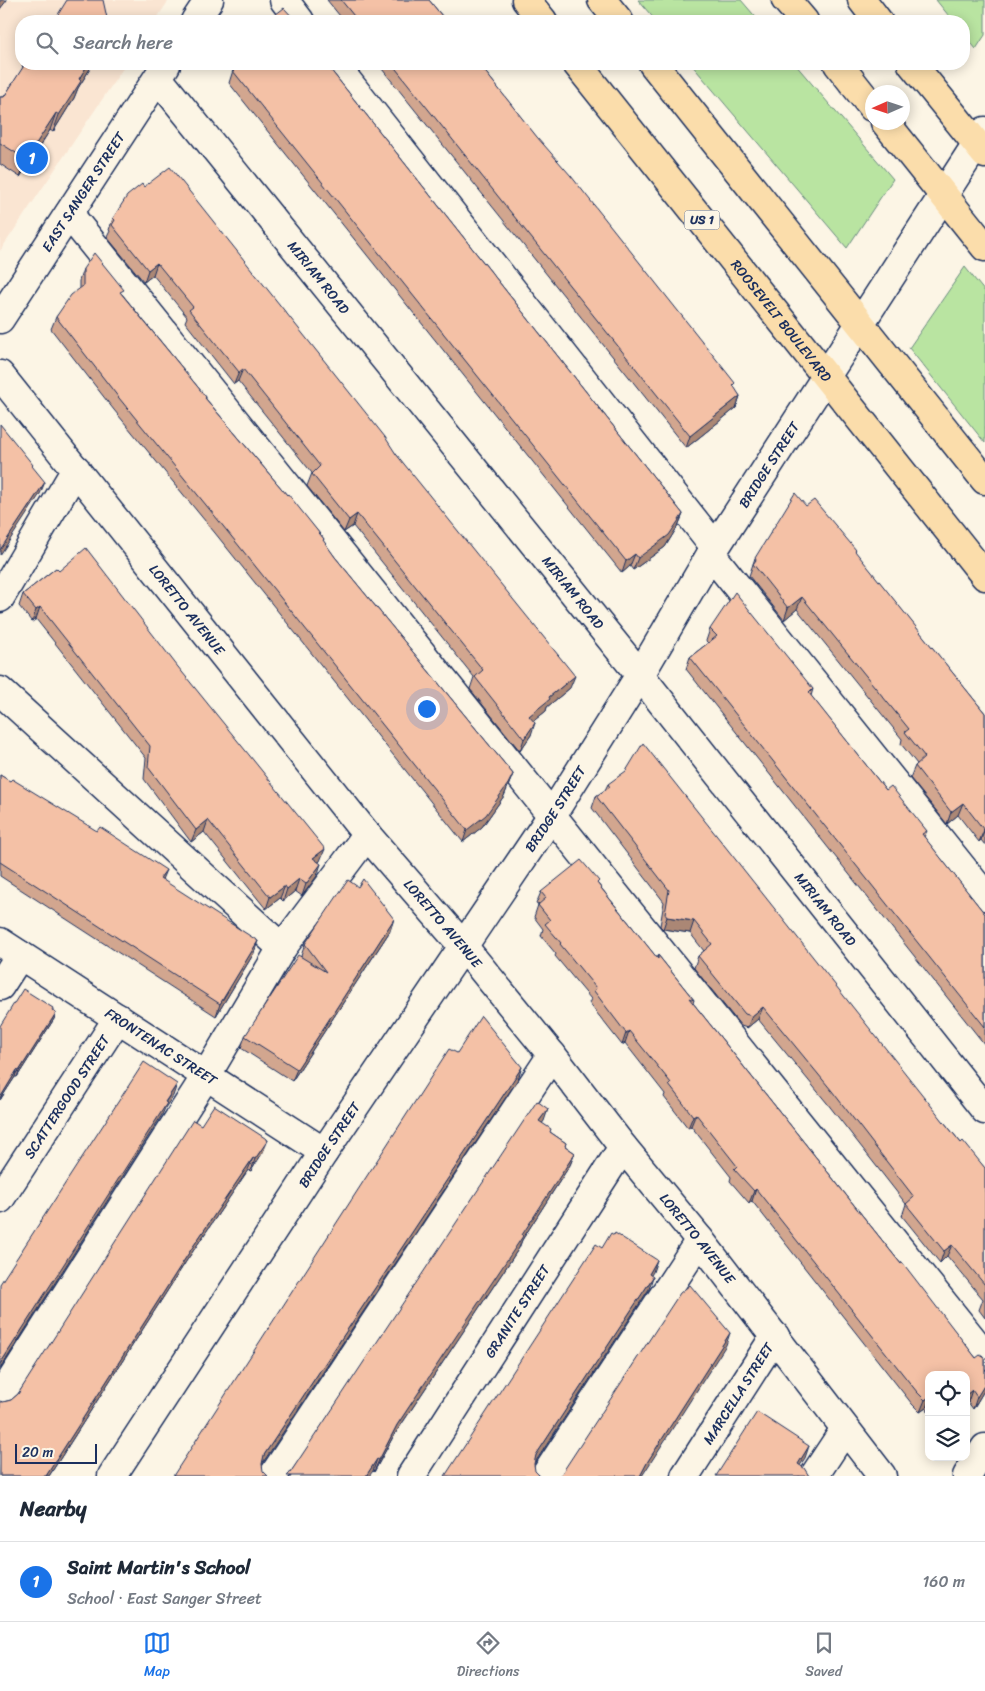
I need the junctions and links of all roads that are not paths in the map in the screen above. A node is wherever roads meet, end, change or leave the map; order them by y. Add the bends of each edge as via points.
1 (209, 0) edge
2 (284, 0) edge
3 (526, 0) edge
4 (602, 0) edge
5 (786, 0) edge
6 (862, 0) edge
7 (199, 15) edge
8 (295, 15) edge
9 (538, 15) edge
10 (614, 15) edge
11 (799, 15) edge
12 (873, 15) edge
13 (339, 70) edge
14 (582, 70) edge
15 (658, 70) edge
16 (843, 70) edge
17 (917, 70) edge
18 (162, 71) edge
19 (865, 97) edge
20 (891, 130) edge
21 (982, 143) edge
22 (943, 196) junction
23 (69, 214) junction
24 (985, 247) edge
25 (0, 319) edge
26 (860, 324) junction
27 (0, 375) edge
28 (826, 376) junction
29 (76, 469) junction
30 (985, 480) edge
31 (713, 550) junction
32 (985, 576) edge
33 (0, 598) edge
34 (640, 674) junction
35 (0, 691) edge
36 (552, 815) junction
37 (367, 835) junction
38 (985, 896) edge
39 (463, 946) junction
40 (282, 948) junction
41 (10, 949) edge
42 (0, 986) edge
43 (118, 1018) junction
44 (552, 1055) junction
45 (206, 1076) junction
46 (985, 1110) edge
47 (623, 1147) junction
48 (324, 1152) junction
49 (0, 1200) edge
50 (700, 1240) junction
51 (775, 1336) junction
52 (985, 1355) edge
53 (0, 1398) edge
54 (845, 1429) junction
55 (985, 1448) edge
56 (112, 1476) edge
57 (273, 1476) edge
58 (411, 1476) edge
59 (545, 1476) edge
60 (685, 1476) edge
61 (814, 1476) edge
62 (882, 1476) edge
63 (967, 1476) edge

1 - 7 street
2 - 8 street
3 - 9 highway
4 - 10 highway
5 - 11 highway
6 - 12 highway
13 - 31 street
14 - 28 highway, ROOSEVELT BOULEVARD / US 1
15 - 26 highway
16 - 19 highway
17 - 21 highway
18 - 23 street, EAST SANGER STREET
18 - 34 street, MIRIAM ROAD
20 - 22 highway
21 - 22 street, BRIDGE STREET
22 - 24 highway
22 - 26 street, BRIDGE STREET
23 - 25 street, EAST SANGER STREET
23 - 36 street
26 - 28 street, BRIDGE STREET
26 - 30 highway
27 - 29 street, LORETTO AVENUE
28 - 31 street, BRIDGE STREET
28 - 32 highway, ROOSEVELT BOULEVARD / US 1
29 - 33 street
29 - 37 street, LORETTO AVENUE
31 - 34 street, BRIDGE STREET
31 - 38 street
34 - 36 street, BRIDGE STREET
34 - 46 street, MIRIAM ROAD
35 - 40 street
36 - 39 street, BRIDGE STREET
36 - 52 street
37 - 39 street, LORETTO AVENUE
37 - 40 street
39 - 44 street, LORETTO AVENUE
39 - 48 street, BRIDGE STREET
40 - 45 street
41 - 42 street
41 - 43 street, FRONTENAC STREET
43 - 45 street, FRONTENAC STREET
43 - 49 street, SCATTERGOOD STREET
44 - 47 street, LORETTO AVENUE
44 - 57 street
45 - 48 street, FRONTENAC STREET
45 - 53 street
47 - 50 street, LORETTO AVENUE
47 - 58 street, GRANITE STREET
48 - 56 street, BRIDGE STREET
50 - 51 street, LORETTO AVENUE
50 - 59 street
51 - 54 street, LORETTO AVENUE
51 - 60 street, MARCELLA STREET
54 - 61 street
54 - 62 street, LORETTO AVENUE
55 - 63 street

